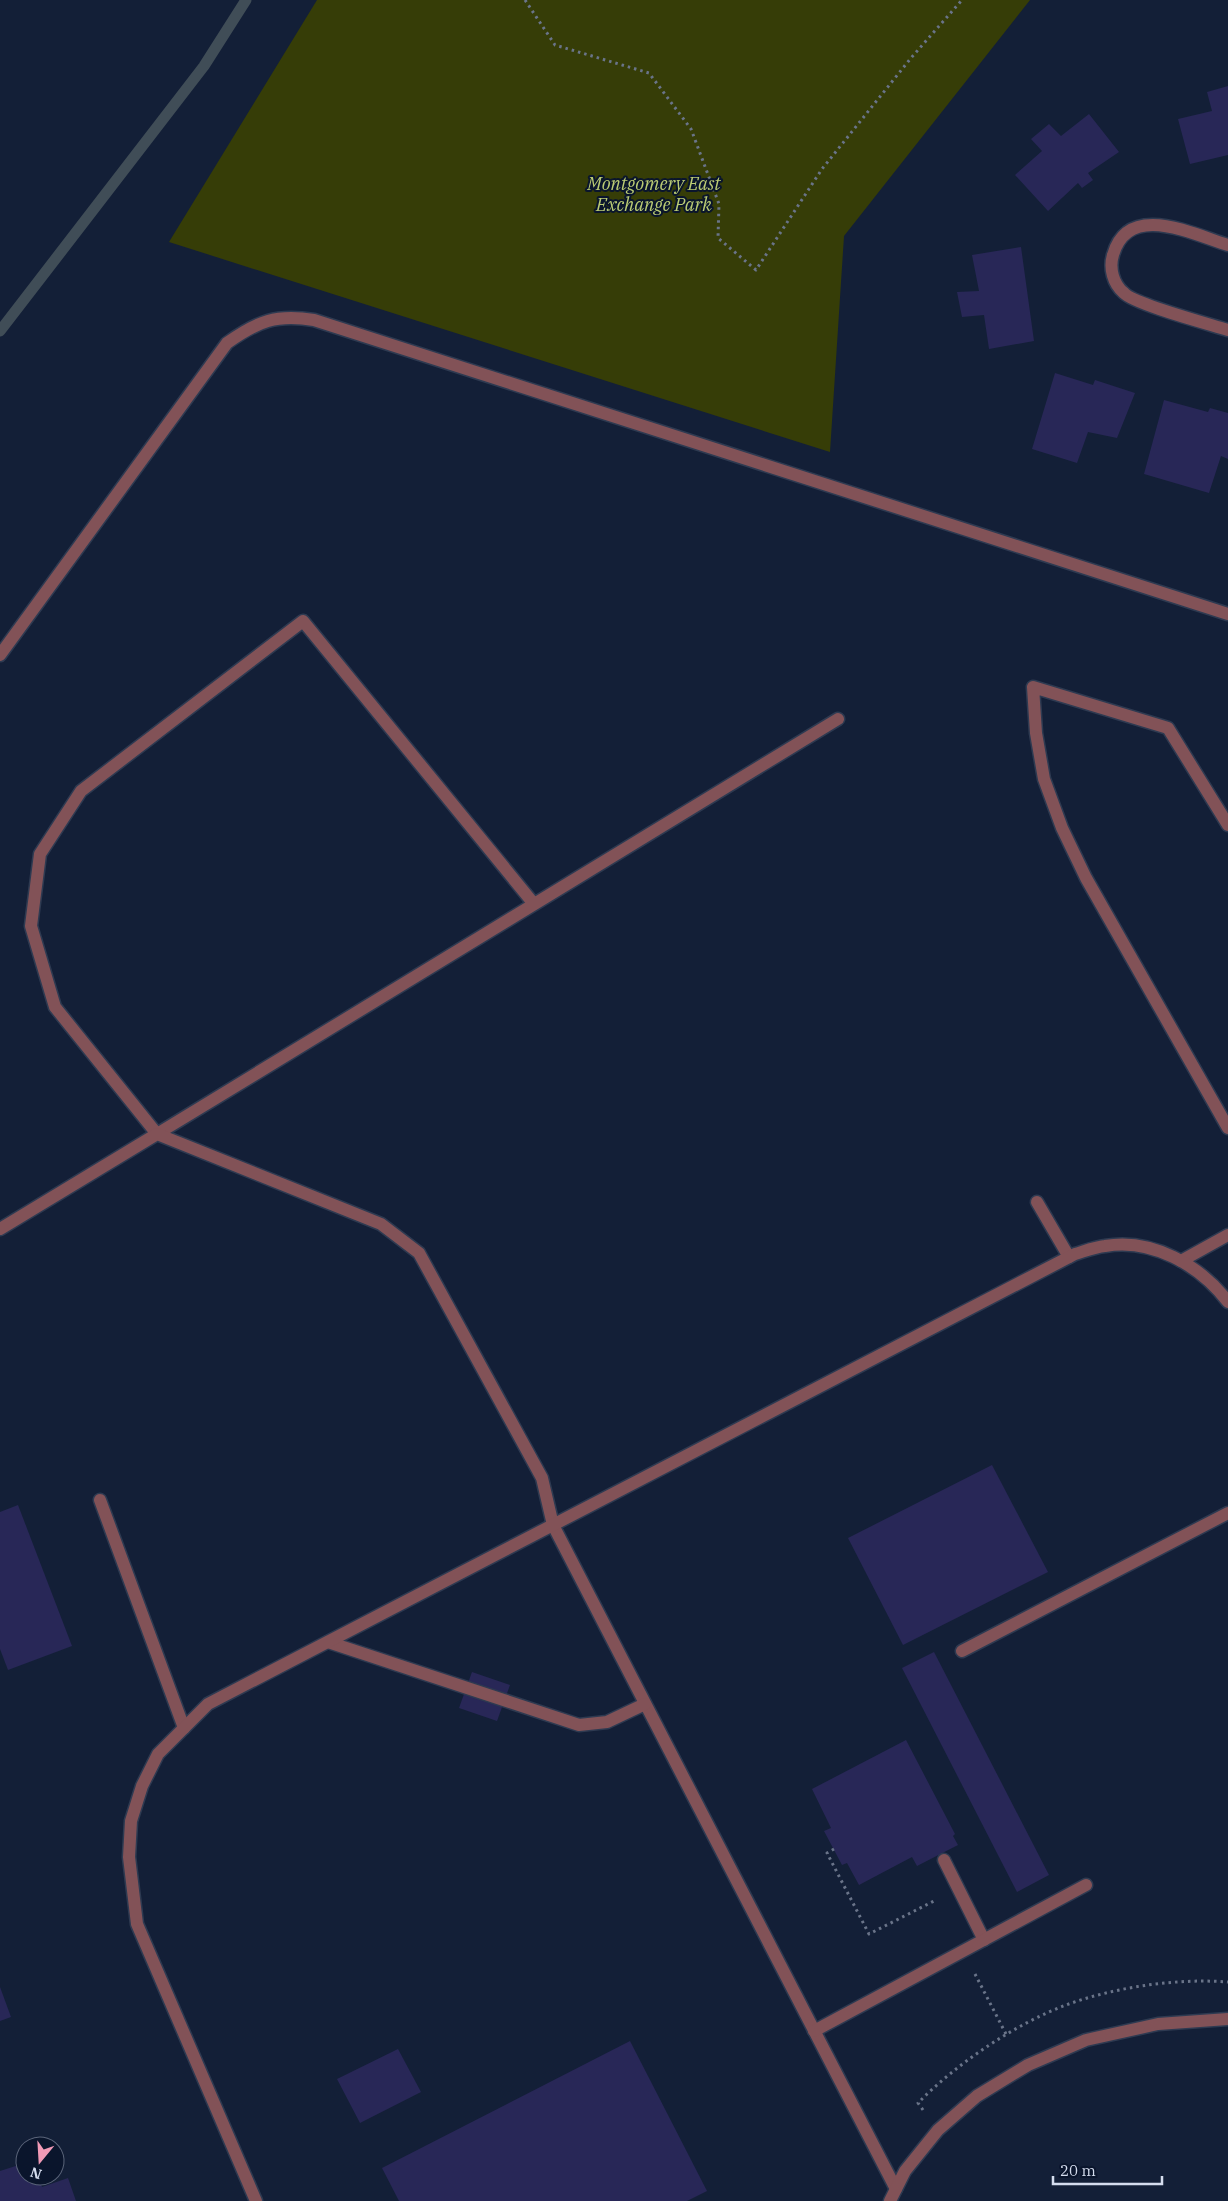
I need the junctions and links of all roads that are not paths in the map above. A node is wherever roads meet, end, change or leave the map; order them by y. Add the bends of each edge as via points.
1 (1228, 245) edge
2 (1228, 330) edge
3 (1228, 614) edge
4 (0, 655) edge
5 (838, 719) dead end
6 (1228, 825) edge
7 (534, 904) junction
8 (1228, 1128) edge
9 (157, 1134) junction
10 (1037, 1202) dead end
11 (0, 1228) edge
12 (1228, 1235) edge
13 (1069, 1257) junction
14 (1181, 1261) junction
15 (1228, 1302) edge
16 (100, 1500) dead end
17 (1228, 1513) edge
18 (553, 1525) junction
19 (328, 1642) junction
20 (962, 1651) dead end
21 (645, 1704) junction
22 (184, 1728) junction
23 (944, 1860) dead end
24 (1086, 1885) dead end
25 (984, 1940) junction
26 (1228, 2019) edge
27 (814, 2031) junction
28 (896, 2189) junction
29 (256, 2201) edge
30 (890, 2201) edge

1 - 2 street via 1158,223 1138,226 1125,234 1115,246 1111,261 1113,278 1124,294
3 - 4 street via 324,323 292,316 268,319 227,343
5 - 7 street
6 - 8 street via 1168,728 1033,687 1044,779 1062,828 1086,878
7 - 9 street
7 - 9 street via 303,621 81,791 40,854 31,926 55,1007
9 - 11 street
9 - 18 street via 381,1224 419,1253 542,1478
10 - 13 street
12 - 14 street
13 - 14 street via 1105,1246 1135,1245 1159,1250
13 - 18 street
14 - 15 street
16 - 22 street
17 - 20 street
18 - 19 street
18 - 21 street
19 - 21 street via 579,1725 607,1722
19 - 22 street via 208,1704
21 - 27 street
22 - 29 street via 158,1754 142,1786 131,1821 129,1857 137,1924
23 - 25 street
24 - 25 street
25 - 27 street
26 - 28 street via 1158,2024 1094,2038 1028,2065 977,2096 938,2130 905,2171
27 - 28 street
28 - 30 street

